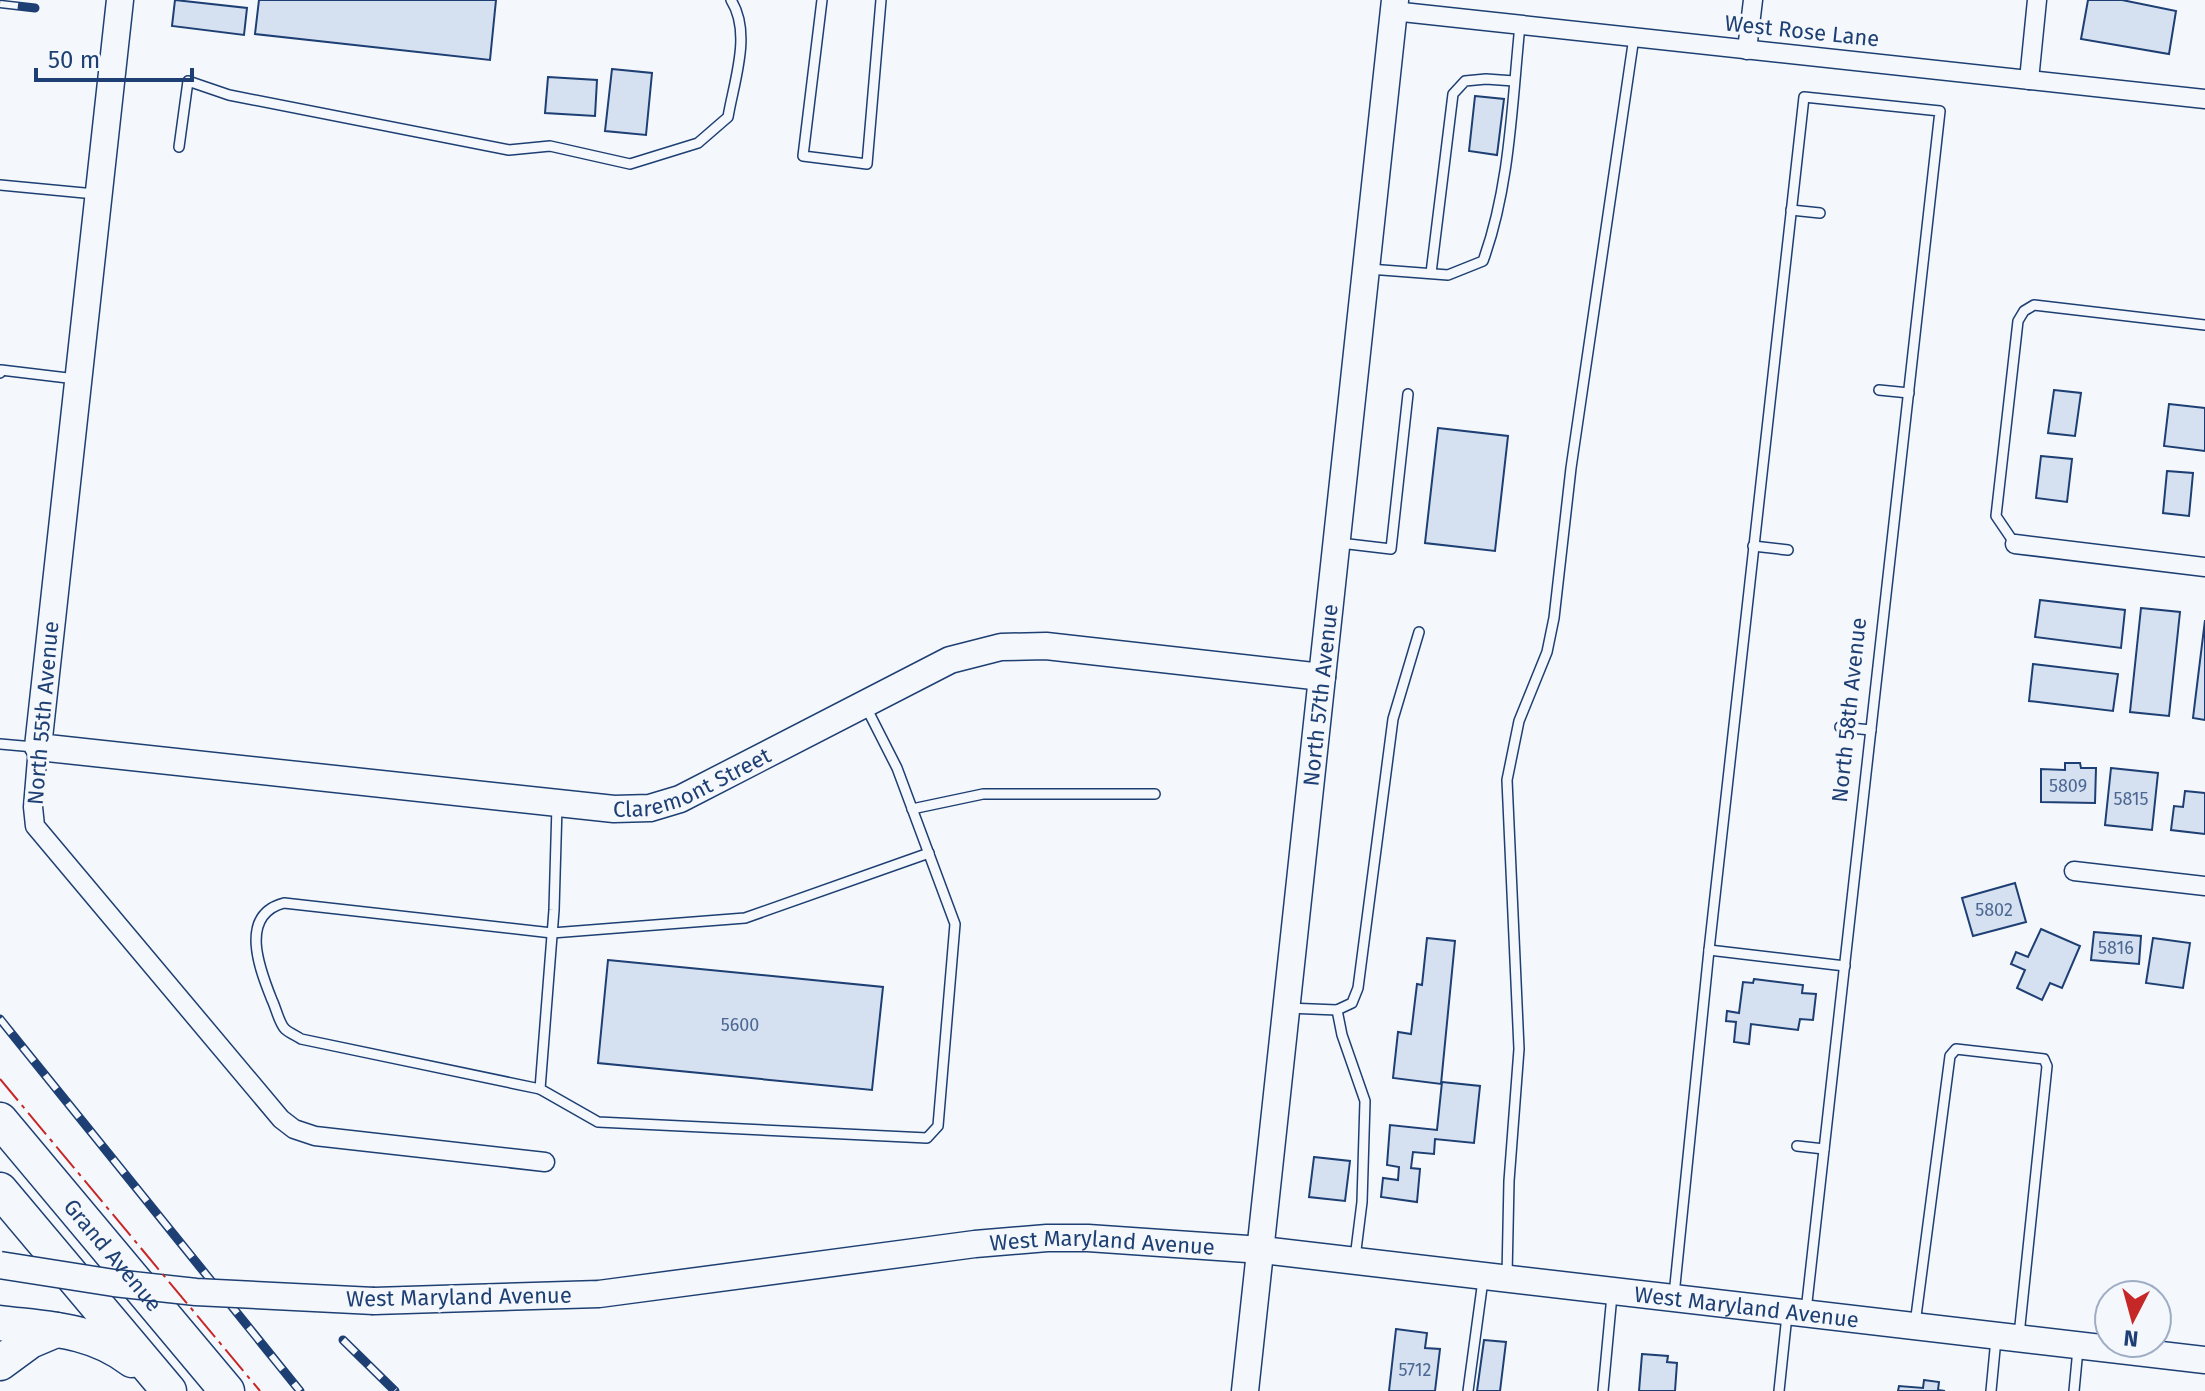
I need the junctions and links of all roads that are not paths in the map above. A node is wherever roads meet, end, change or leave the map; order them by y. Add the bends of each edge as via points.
1 (120, 0) edge
2 (731, 0) edge
3 (822, 0) edge
4 (881, 0) edge
5 (1753, 0) edge
6 (2037, 0) edge
7 (1394, 6) edge
8 (1520, 25) junction
9 (1634, 37) junction
10 (1747, 50) junction
11 (2029, 80) junction
12 (1514, 81) junction
13 (2205, 99) edge
14 (179, 147) dead end
15 (0, 185) edge
16 (98, 194) junction
17 (1791, 210) junction
18 (1820, 213) dead end
19 (1366, 268) junction
20 (1431, 273) junction
21 (2205, 325) edge
22 (0, 373) edge
23 (76, 379) junction
24 (1879, 390) dead end
25 (1909, 393) junction
26 (1408, 394) dead end
27 (1336, 543) junction
28 (2015, 544) joint
29 (1753, 546) junction
30 (1788, 550) dead end
31 (2205, 567) edge
32 (1419, 632) dead end
33 (1322, 677) junction
34 (865, 704) junction
35 (1840, 727) dead end
36 (1871, 730) junction
37 (0, 744) edge
38 (38, 747) junction
39 (1155, 794) dead end
40 (557, 802) junction
41 (912, 809) junction
42 (929, 853) junction
43 (2074, 871) dead end
44 (2205, 886) edge
45 (552, 933) junction
46 (1709, 950) junction
47 (1845, 966) junction
48 (1287, 1008) junction
49 (1337, 1010) junction
50 (540, 1089) junction
51 (0, 1120) edge
52 (1797, 1146) dead end
53 (1824, 1149) junction
54 (545, 1162) dead end
55 (0, 1190) edge
56 (1262, 1250) junction
57 (1355, 1261) junction
58 (0, 1265) edge
59 (1495, 1278) junction
60 (1612, 1292) junction
61 (1673, 1299) junction
62 (1797, 1313) junction
63 (0, 1323) edge
64 (1914, 1326) junction
65 (56, 1330) junction
66 (2008, 1337) junction
67 (2079, 1345) junction
68 (2205, 1360) edge
69 (0, 1363) edge
70 (166, 1388) edge
71 (227, 1391) edge
72 (1245, 1391) edge
73 (1468, 1391) edge
74 (1603, 1391) edge
75 (1779, 1391) edge
76 (1991, 1391) edge
77 (2074, 1391) edge

1 - 16 street, North 55th Avenue
2 - 14 lane via 741,36 728,117 698,143 630,164 550,146 509,150 229,95 188,81
3 - 4 lane via 803,156 867,164
5 - 10 street
6 - 11 street
7 - 8 street, West Rose Lane
7 - 19 street, North 57th Avenue
8 - 9 street, West Rose Lane
8 - 12 lane
9 - 10 street, West Rose Lane
9 - 59 lane via 1554,618 1547,652 1519,721 1507,780 1519,1049 1510,1231
10 - 11 street, West Rose Lane
11 - 13 street, West Rose Lane
12 - 20 lane via 1503,182 1483,261 1448,275
12 - 20 lane via 1465,81 1453,94
15 - 16 lane
16 - 23 street, North 55th Avenue
17 - 18 lane
17 - 25 lane, North 58th Avenue via 1804,97 1940,111
17 - 29 lane
19 - 20 lane
19 - 27 street, North 57th Avenue
21 - 28 lane via 2034,305 2024,311 2018,321 1996,516
22 - 23 lane
23 - 38 street, North 55th Avenue
24 - 25 lane
25 - 36 lane, North 58th Avenue
26 - 27 lane via 1391,549
27 - 33 street, North 57th Avenue
28 - 31 street
29 - 30 lane
29 - 46 lane
32 - 49 lane via 1393,719 1358,988 1352,1003
33 - 34 street, Claremont Street via 1046,646 1001,647 950,660
33 - 48 street, North 57th Avenue
34 - 40 street, Claremont Street via 680,799 650,808 614,809
34 - 41 lane
35 - 36 lane
36 - 47 lane, North 58th Avenue
37 - 38 lane
38 - 40 street, Claremont Street
38 - 54 street, North 55th Avenue via 35,826 281,1119 315,1136
39 - 41 lane via 983,794
40 - 45 lane
41 - 42 lane
42 - 45 lane via 745,918
42 - 50 lane via 955,924 938,1126 927,1138 598,1122
43 - 44 street
45 - 50 lane
45 - 50 lane via 284,903 271,906 255,939 258,965 285,1029 301,1039
46 - 47 lane
46 - 61 lane
47 - 53 lane, North 58th Avenue
48 - 49 lane
48 - 56 street, North 57th Avenue
49 - 57 lane via 1365,1101
51 - 71 highway, Grand Avenue
52 - 53 lane
53 - 62 lane, North 58th Avenue
55 - 70 highway, Grand Avenue
56 - 57 street, West Maryland Avenue
56 - 58 street, West Maryland Avenue, bridge via 1047,1238 584,1295 374,1301 114,1283
56 - 72 street, North 57th Avenue
57 - 59 street, West Maryland Avenue
59 - 60 street, West Maryland Avenue
59 - 73 lane
60 - 61 street, West Maryland Avenue
60 - 74 lane
61 - 62 street, West Maryland Avenue
62 - 64 street, West Maryland Avenue
62 - 75 lane, North 58th Avenue
63 - 65 highway
64 - 66 street, West Maryland Avenue
64 - 66 lane via 1950,1056 1956,1049 2044,1059
65 - 69 highway
65 - 70 highway via 107,1343
66 - 67 street, West Maryland Avenue
66 - 76 lane
67 - 68 street, West Maryland Avenue
67 - 77 lane

